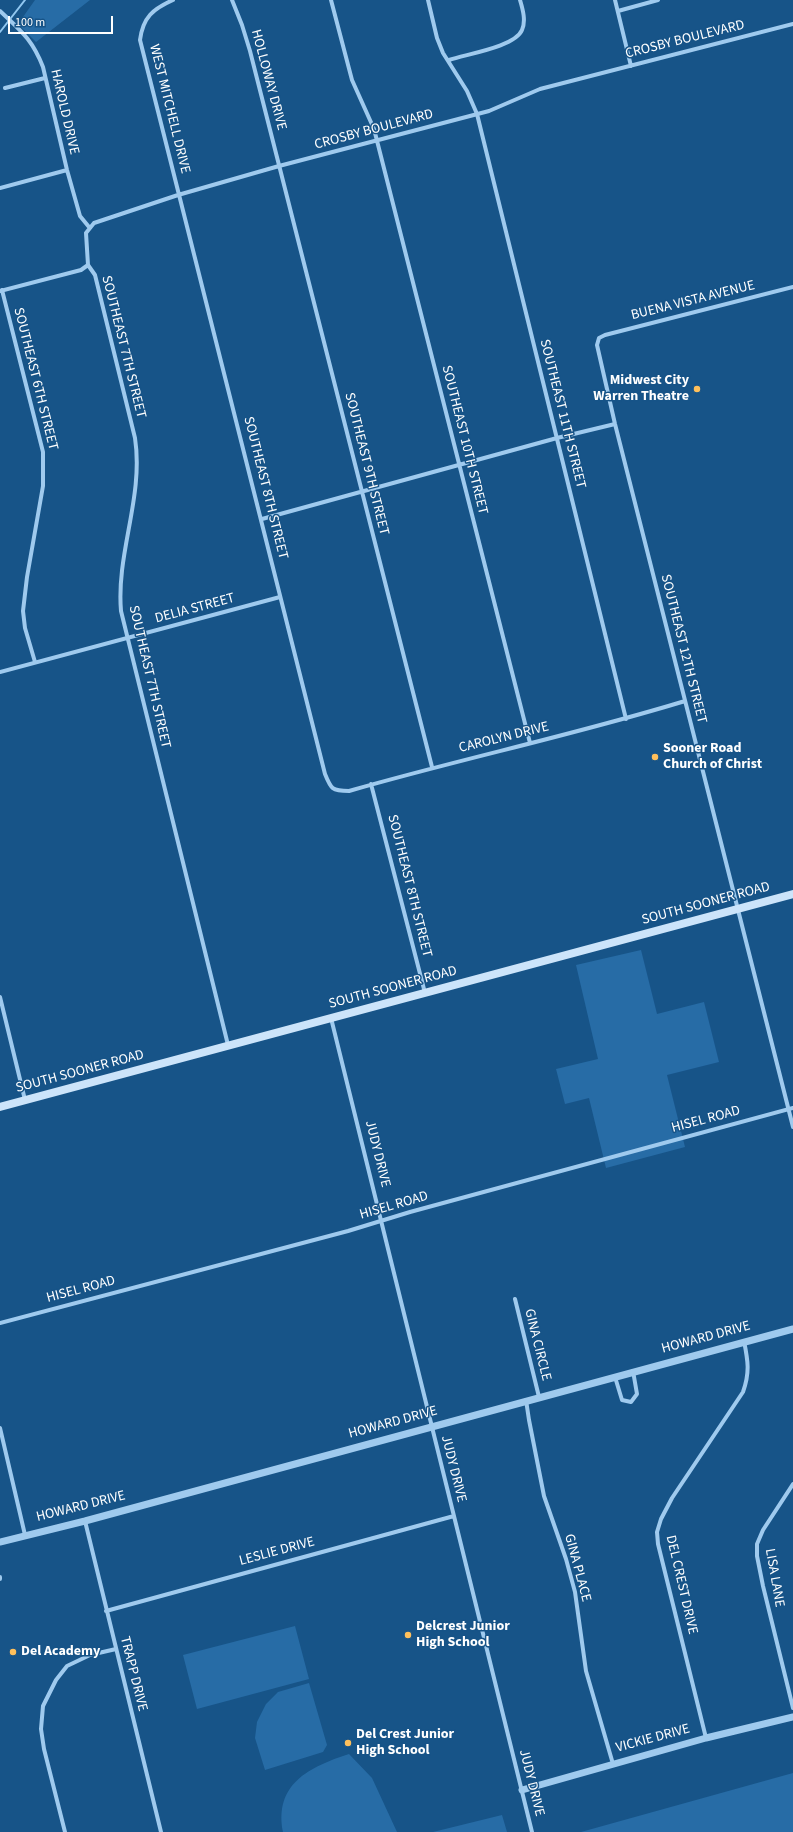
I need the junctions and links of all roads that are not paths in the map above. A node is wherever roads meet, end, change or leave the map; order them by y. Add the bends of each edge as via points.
1 (173, 0) edge
2 (232, 0) edge
3 (331, 0) edge
4 (428, 0) edge
5 (520, 0) edge
6 (615, 0) edge
7 (658, 0) edge
8 (0, 11) edge
9 (618, 11) junction
10 (793, 24) edge
11 (449, 60) junction
12 (631, 66) junction
13 (45, 78) junction
14 (5, 88) dead end
15 (476, 114) junction
16 (378, 141) junction
17 (279, 166) junction
18 (67, 170) junction
19 (0, 188) edge
20 (178, 195) junction
21 (89, 227) junction
22 (88, 265) junction
23 (793, 287) edge
24 (1, 291) edge
25 (599, 338) joint
26 (615, 424) junction
27 (557, 438) junction
28 (459, 466) junction
29 (361, 492) junction
30 (262, 519) junction
31 (280, 597) junction
32 (126, 639) junction
33 (35, 662) junction
34 (0, 672) edge
35 (685, 701) junction
36 (626, 719) junction
37 (530, 743) junction
38 (432, 767) junction
39 (371, 784) junction
40 (330, 786) joint
41 (793, 894) edge
42 (738, 908) junction
43 (425, 993) junction
44 (0, 998) edge
45 (331, 1018) junction
46 (228, 1045) junction
47 (25, 1100) junction
48 (0, 1107) edge
49 (791, 1108) edge
50 (793, 1127) edge
51 (382, 1220) junction
52 (515, 1298) dead end
53 (0, 1323) edge
54 (793, 1329) edge
55 (744, 1341) junction
56 (632, 1371) junction
57 (615, 1376) junction
58 (539, 1397) junction
59 (526, 1400) junction
60 (431, 1426) junction
61 (0, 1428) edge
62 (793, 1484) edge
63 (454, 1516) junction
64 (85, 1521) junction
65 (25, 1535) junction
66 (0, 1542) edge
67 (106, 1611) junction
68 (116, 1649) junction
69 (793, 1708) edge
70 (793, 1717) edge
71 (706, 1738) junction
72 (613, 1764) junction
73 (522, 1790) junction
74 (65, 1832) edge
75 (160, 1832) edge
76 (532, 1832) edge

1 - 20 street, WEST MITCHELL DRIVE via 155,10 147,18 140,40
2 - 17 street, HOLLOWAY DRIVE via 242,26
3 - 16 street, SOUTHEAST 10TH STREET via 352,80
4 - 11 street, SOUTHEAST 11TH STREET via 437,38 443,54
5 - 11 street via 524,22 522,32 514,39 502,45
6 - 9 street
7 - 9 street
8 - 13 street, HAROLD DRIVE via 31,41
9 - 12 street
10 - 12 street, CROSBY BOULEVARD
11 - 15 street, SOUTHEAST 11TH STREET via 467,91
12 - 15 street, CROSBY BOULEVARD via 540,89 502,106
13 - 14 street
13 - 18 street, HAROLD DRIVE
15 - 16 street, CROSBY BOULEVARD
15 - 27 street, SOUTHEAST 11TH STREET
16 - 17 street, CROSBY BOULEVARD
16 - 28 street, SOUTHEAST 10TH STREET
17 - 20 street, CROSBY BOULEVARD
17 - 29 street, SOUTHEAST 9TH STREET
18 - 19 street
18 - 21 street, HAROLD DRIVE via 80,216
20 - 21 street, CROSBY BOULEVARD via 94,223
20 - 30 street, SOUTHEAST 8TH STREET
21 - 22 street via 85,241
22 - 24 street via 81,270
22 - 32 street, SOUTHEAST 7TH STREET via 94,275 137,454 136,490 120,580 121,611
23 - 25 street, BUENA VISTA AVENUE
24 - 33 street, SOUTHEAST 6TH STREET via 43,452 43,486 27,577 24,611 25,628
25 - 26 street, SOUTHEAST 12TH STREET via 599,358
26 - 27 street
26 - 35 street, SOUTHEAST 12TH STREET
27 - 28 street
27 - 36 street, SOUTHEAST 11TH STREET
28 - 29 street
28 - 37 street, SOUTHEAST 10TH STREET
29 - 30 street
29 - 38 street, SOUTHEAST 9TH STREET
30 - 31 street, SOUTHEAST 8TH STREET
31 - 32 street, DELIA STREET
31 - 40 street, SOUTHEAST 8TH STREET
32 - 33 street, DELIA STREET
32 - 46 street, SOUTHEAST 7TH STREET
33 - 34 street, DELIA STREET
35 - 36 street, CAROLYN DRIVE
35 - 42 street, SOUTHEAST 12TH STREET
36 - 37 street, CAROLYN DRIVE
37 - 38 street, CAROLYN DRIVE
38 - 39 street, CAROLYN DRIVE
39 - 40 street, CAROLYN DRIVE via 349,791 337,791
39 - 43 street, SOUTHEAST 8TH STREET
41 - 42 main road, SOUTH SOONER ROAD
42 - 43 main road, SOUTH SOONER ROAD
42 - 49 street, SOUTHEAST 12TH STREET
43 - 45 main road, SOUTH SOONER ROAD
44 - 47 street
45 - 46 main road, SOUTH SOONER ROAD
45 - 51 street, JUDY DRIVE
46 - 47 main road, SOUTH SOONER ROAD
47 - 48 main road, SOUTH SOONER ROAD
49 - 50 street, SOUTHEAST 12TH STREET
49 - 51 street, HISEL ROAD
51 - 53 street, HISEL ROAD
51 - 60 street, JUDY DRIVE
52 - 58 street, GINA CIRCLE
54 - 55 street, HOWARD DRIVE
55 - 56 street, HOWARD DRIVE
55 - 71 street, DEL CREST DRIVE via 749,1366 743,1392 672,1498 657,1532
56 - 57 street, HOWARD DRIVE
56 - 57 street via 637,1394 631,1402 622,1400
57 - 58 street, HOWARD DRIVE
58 - 59 street, HOWARD DRIVE
59 - 60 street, HOWARD DRIVE
59 - 72 street, GINA PLACE via 544,1496 575,1592 586,1671
60 - 63 street, JUDY DRIVE
60 - 64 street, HOWARD DRIVE
61 - 65 street
62 - 69 street, LISA LANE via 763,1530 757,1544 757,1556
63 - 67 street, LESLIE DRIVE
63 - 73 street, JUDY DRIVE
64 - 65 street, HOWARD DRIVE
64 - 67 street, TRAPP DRIVE
65 - 66 street, HOWARD DRIVE
67 - 68 street, TRAPP DRIVE
68 - 74 street via 67,1666 56,1680 43,1706 41,1729 44,1750
68 - 75 street, TRAPP DRIVE
70 - 71 street, VICKIE DRIVE
71 - 72 street, VICKIE DRIVE
72 - 73 street, VICKIE DRIVE
73 - 76 street, JUDY DRIVE

